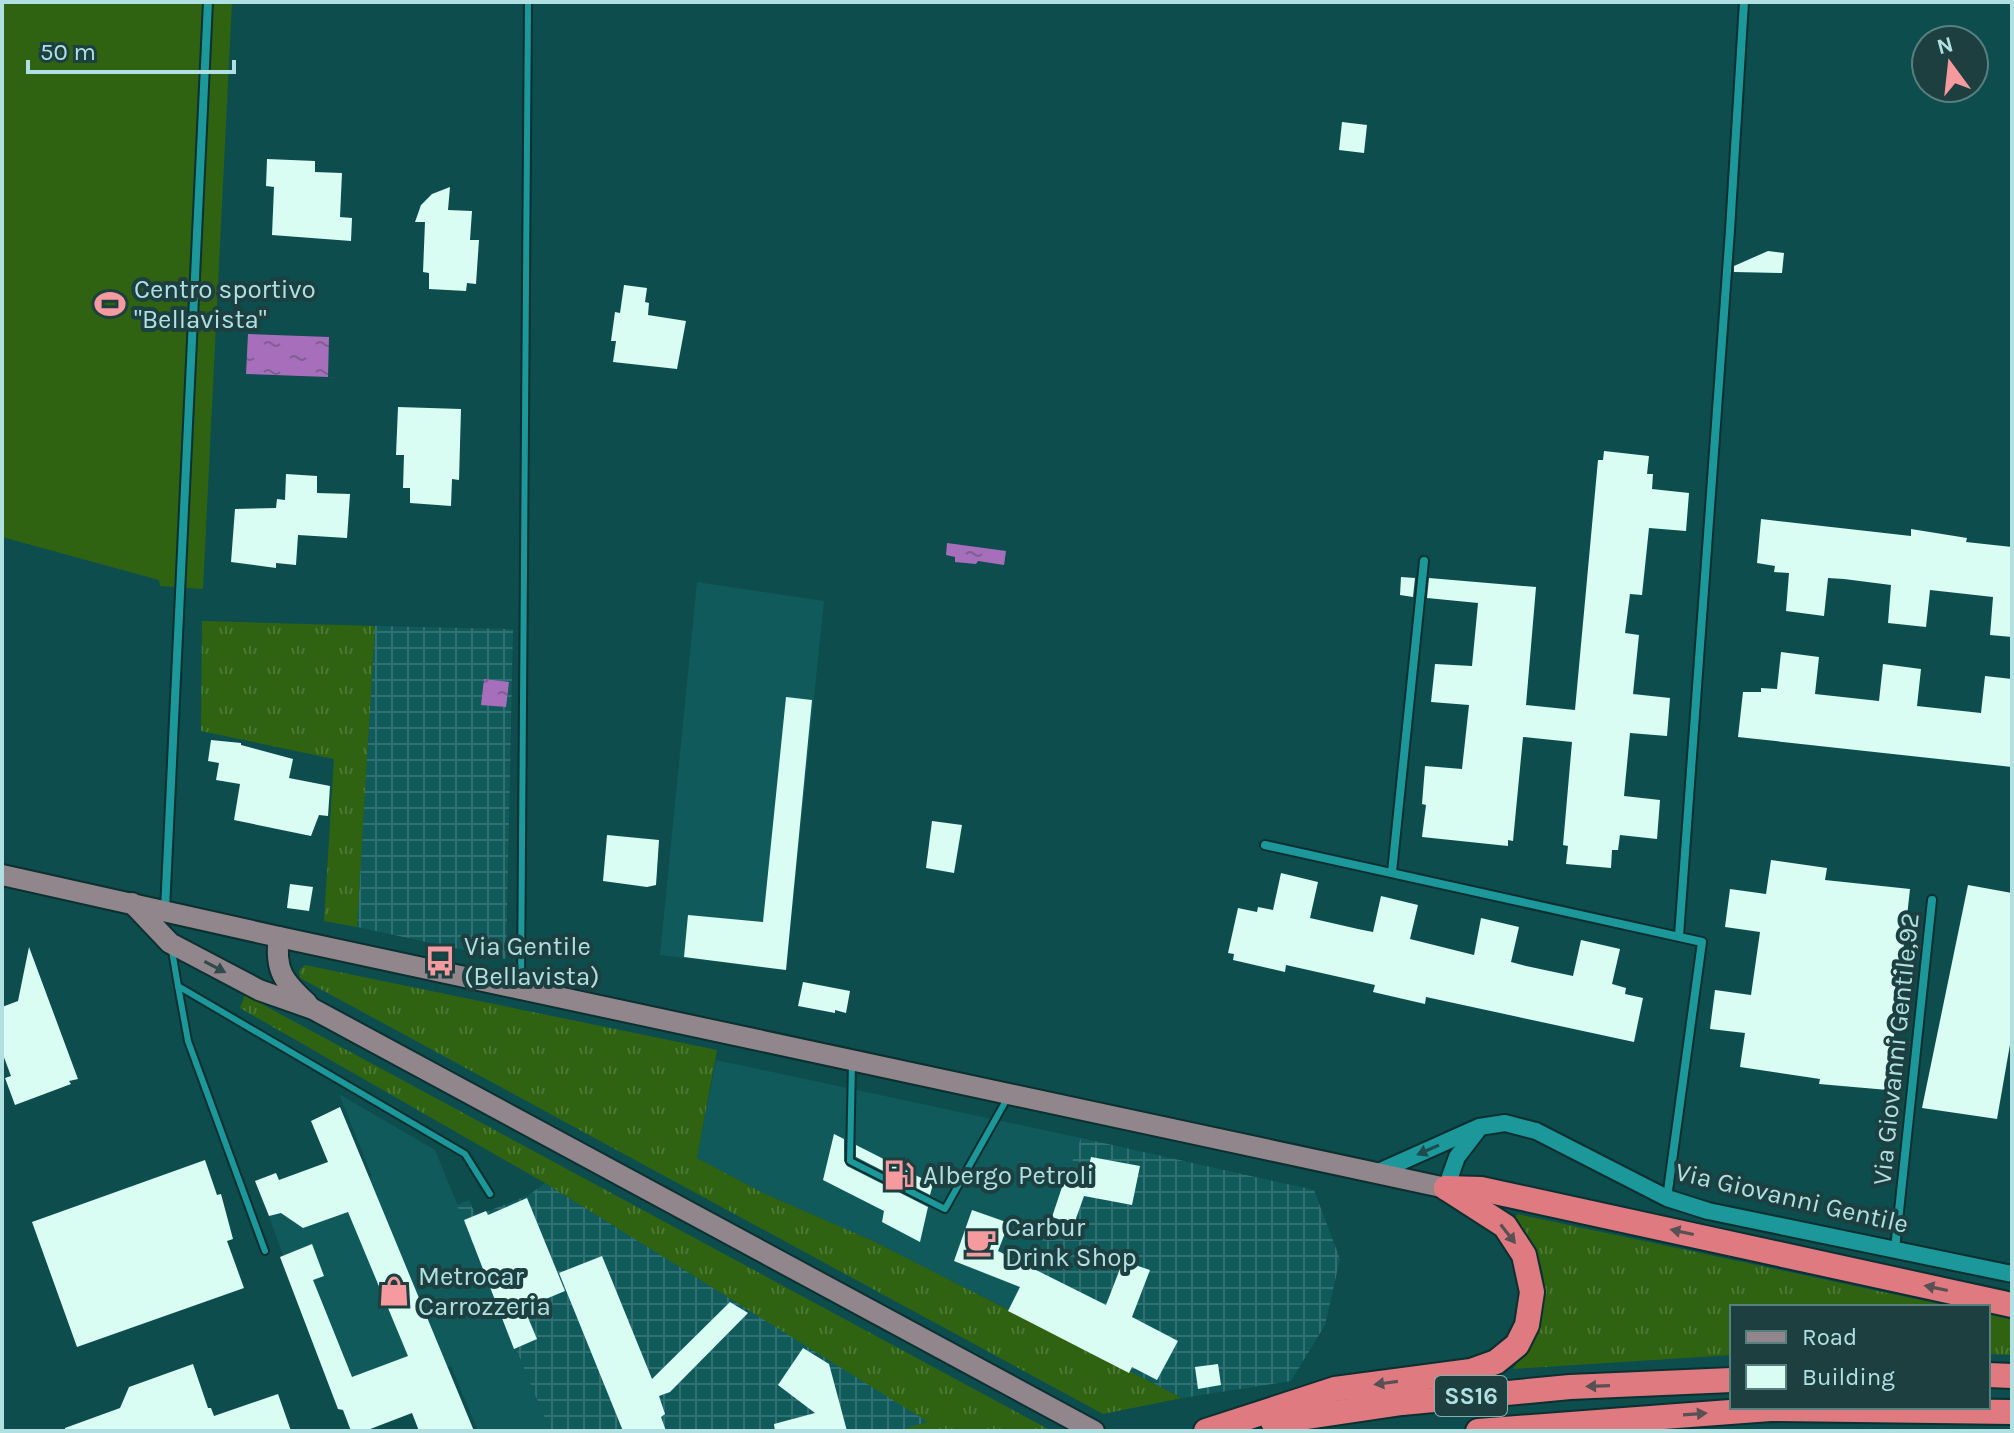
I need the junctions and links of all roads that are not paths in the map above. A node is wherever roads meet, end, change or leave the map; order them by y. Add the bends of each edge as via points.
1 (208, 2) edge
2 (528, 2) edge
3 (1744, 2) edge
4 (1424, 561) dead end
5 (1265, 845) dead end
6 (1392, 872) junction
7 (2, 875) edge
8 (1932, 900) dead end
9 (132, 903) junction
10 (165, 910) junction
11 (1679, 936) junction
12 (279, 937) junction
13 (170, 943) junction
14 (178, 986) junction
15 (521, 987) junction
16 (313, 1009) junction
17 (852, 1059) junction
18 (1010, 1094) junction
19 (1479, 1127) junction
20 (1376, 1173) junction
21 (1446, 1188) junction
22 (490, 1194) dead end
23 (1667, 1198) junction
24 (1895, 1250) junction
25 (265, 1251) dead end
26 (2012, 1274) edge
27 (2012, 1305) edge
28 (1990, 1375) edge
29 (2012, 1376) edge
30 (1730, 1380) edge
31 (2012, 1412) edge
32 (1094, 1431) edge
33 (1208, 1431) edge
34 (1478, 1431) edge

1 - 10 street
2 - 15 lane
3 - 11 street
4 - 6 street
5 - 6 street
6 - 11 street
7 - 9 main road
8 - 24 street, Via Giovanni Gentile,92
9 - 10 main road
9 - 13 main road
10 - 12 main road
11 - 23 street via 1702,942
12 - 15 main road
12 - 16 main road via 276,957 286,983
13 - 14 lane
13 -> 16 main road via 259,990
14 - 22 lane via 465,1154
14 - 25 lane via 188,1041
15 - 17 main road
16 - 32 main road
17 - 18 main road
17 - 18 lane via 850,1161 945,1209
18 - 20 main road
19 -> 20 street
19 - 21 street via 1457,1157
19 - 23 street, Via Giovanni Gentile via 1505,1123 1536,1131
20 - 21 main road
27 -> 21 highway via 1481,1189
21 -> 33 highway via 1505,1226 1524,1255 1532,1292 1527,1325 1517,1345 1496,1362 1471,1371 1335,1389
23 - 24 street, Via Giovanni Gentile
24 - 26 street, Via Giovanni Gentile
28 - 29 highway
30 -> 33 highway, SS16 via 1570,1387 1402,1403
34 -> 31 highway, SS16 via 1770,1409

